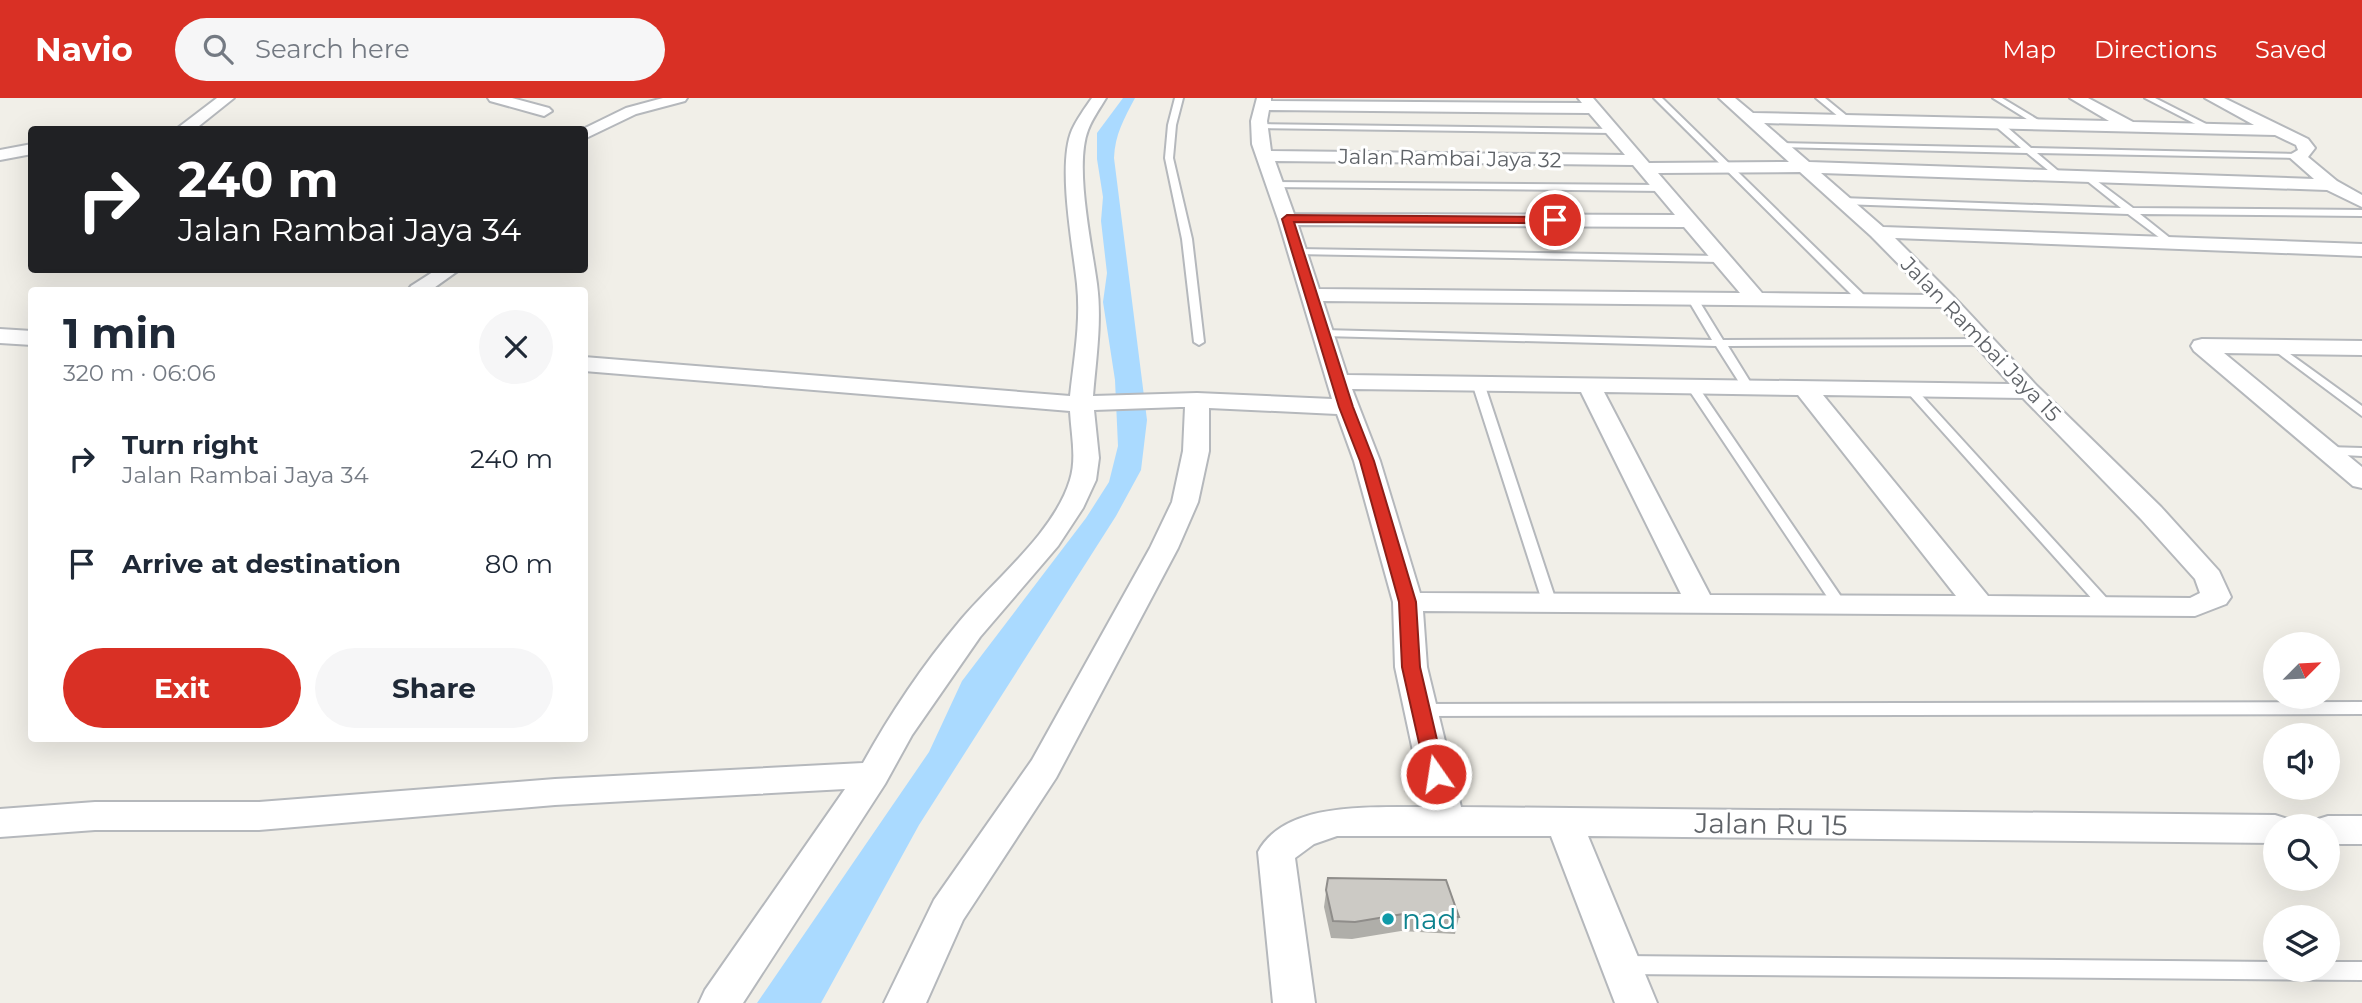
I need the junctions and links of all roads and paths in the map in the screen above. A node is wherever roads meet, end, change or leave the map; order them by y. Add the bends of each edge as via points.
1 (228, 98) edge
2 (495, 98) edge
3 (680, 98) edge
4 (1099, 98) edge
5 (1179, 98) edge
6 (1658, 98) edge
7 (1726, 98) edge
8 (1820, 98) edge
9 (1997, 98) edge
10 (2077, 98) edge
11 (2149, 98) edge
12 (2212, 98) edge
13 (1339, 102) edge
14 (1423, 102) edge
15 (1589, 103) edge
16 (1917, 104) dead end
17 (1261, 110) edge
18 (544, 111) dead end
19 (1748, 118) junction
20 (1848, 120) junction
21 (1944, 122) junction
22 (1997, 123) junction
23 (2041, 124) junction
24 (189, 126) edge
25 (2131, 127) junction
26 (2210, 128) junction
27 (2278, 130) junction
28 (1612, 131) junction
29 (588, 132) edge
30 (1778, 145) junction
31 (2027, 149) junction
32 (28, 150) edge
33 (0, 155) edge
34 (1264, 156) junction
35 (2296, 156) junction
36 (1641, 164) junction
37 (1727, 167) junction
38 (1803, 167) junction
39 (2060, 177) junction
40 (2089, 178) junction
41 (1273, 185) junction
42 (2331, 185) junction
43 (1662, 188) junction
44 (1842, 201) junction
45 (2362, 202) edge
46 (2130, 211) junction
47 (2362, 214) edge
48 (1287, 219) junction
49 (1689, 221) junction
50 (1878, 232) junction
51 (2172, 244) junction
52 (2362, 250) edge
53 (1298, 252) junction
54 (1720, 259) junction
55 (444, 273) edge
56 (423, 287) edge
57 (1312, 295) junction
58 (1692, 299) junction
59 (1756, 299) junction
60 (1863, 300) junction
61 (1947, 301) junction
62 (1323, 333) junction
63 (0, 337) edge
64 (28, 338) edge
65 (1199, 342) dead end
66 (1987, 342) junction
67 (1719, 343) junction
68 (2275, 346) junction
69 (2362, 348) edge
70 (588, 364) edge
71 (1340, 382) junction
72 (1479, 386) junction
73 (1590, 387) junction
74 (1693, 387) junction
75 (1748, 388) junction
76 (1805, 388) junction
77 (1911, 390) junction
78 (2029, 391) junction
79 (1188, 400) junction
80 (1093, 402) junction
81 (1346, 407) junction
82 (2362, 412) edge
83 (2325, 451) junction
84 (2362, 453) edge
85 (2362, 480) edge
86 (1408, 602) junction
87 (1700, 603) junction
88 (1550, 604) junction
89 (1839, 604) junction
90 (1979, 605) junction
91 (2107, 607) junction
92 (2362, 708) edge
93 (1420, 710) junction
94 (873, 775) junction
95 (1446, 821) junction
96 (1564, 822) junction
97 (0, 823) edge
98 (2263, 829) edge
99 (2340, 830) edge
100 (2362, 830) edge
101 (1620, 965) junction
102 (2362, 971) edge
103 (720, 1003) edge
104 (905, 1003) edge
105 (1294, 1003) edge
106 (1636, 1003) edge

1 - 24 street
2 - 18 street
3 - 29 street via 631,111
4 - 80 street via 1075,148
5 - 65 lane via 1169,158 1187,239
6 - 37 lane
7 - 19 street, Jalan Rambai Jaya 15
8 - 20 lane
9 - 23 lane
10 - 25 street
11 - 26 lane
12 - 27 street
13 - 14 street
13 - 17 street
14 - 15 street
15 - 28 street
16 - 21 street
17 - 28 lane
17 - 34 street
19 - 20 street
19 - 30 street, Jalan Rambai Jaya 15
20 - 21 street
21 - 22 street
22 - 23 street
22 - 31 lane
23 - 25 street
25 - 26 street
26 - 27 street
27 - 35 street via 2307,148
28 - 36 street
30 - 31 lane
30 - 38 street, Jalan Rambai Jaya 15
31 - 35 lane
31 - 39 lane
32 - 33 street
34 - 36 street, Jalan Rambai Jaya 32
34 - 41 street
35 - 42 street
36 - 37 street, Jalan Rambai Jaya 32
36 - 43 street
37 - 38 street, Jalan Rambai Jaya 32
37 - 60 lane
38 - 39 street, Jalan Rambai Jaya 32
38 - 44 street, Jalan Rambai Jaya 15
39 - 40 street, Jalan Rambai Jaya 32
40 - 42 street, Jalan Rambai Jaya 32
40 - 46 lane
41 - 43 lane
41 - 48 street
42 - 45 street
43 - 49 street
44 - 46 lane
44 - 50 street, Jalan Rambai Jaya 15
46 - 47 lane
46 - 51 lane
48 - 49 street
48 - 53 street
49 - 54 street
50 - 51 street
50 - 61 street, Jalan Rambai Jaya 15
51 - 52 street
53 - 54 lane
53 - 57 street
54 - 59 street
55 - 56 street
57 - 58 street
57 - 62 street
58 - 59 street
58 - 67 lane
59 - 60 street
60 - 61 street
61 - 66 street, Jalan Rambai Jaya 15
62 - 67 lane
62 - 71 street
63 - 64 street
66 - 67 lane
66 - 78 street, Jalan Rambai Jaya 15
67 - 75 lane
68 - 69 street
68 - 82 lane
68 - 83 street via 2202,346
70 - 80 street via 1056,404
71 - 72 street
71 - 81 street
72 - 73 street
72 - 88 lane
73 - 74 street
73 - 87 street
74 - 75 street
74 - 89 lane
75 - 76 street
76 - 77 street
76 - 90 street
77 - 78 street
77 - 91 lane
78 - 91 street, Jalan Rambai Jaya 15 via 2176,540 2209,577 2216,597 2195,607
79 - 80 street
79 - 81 street
79 - 104 street via 1196,451 1185,502 1164,548 1044,769 948,911
80 - 94 street via 1083,480 1070,508 969,630 898,729
81 - 86 street via 1367,461
83 - 84 lane
83 - 85 street
86 - 88 street
86 - 93 street via 1411,667
87 - 88 street
87 - 89 street
89 - 90 street
90 - 91 street
92 - 93 lane
93 - 95 street
94 - 97 street via 555,792 258,816 95,816
94 - 103 street
95 - 96 street, Jalan Ru 15
95 - 105 street, Jalan Ru 15 via 1336,822 1301,834 1276,852
96 - 98 street, Jalan Ru 15
96 - 101 street
99 - 100 street
101 - 102 lane
101 - 106 street

